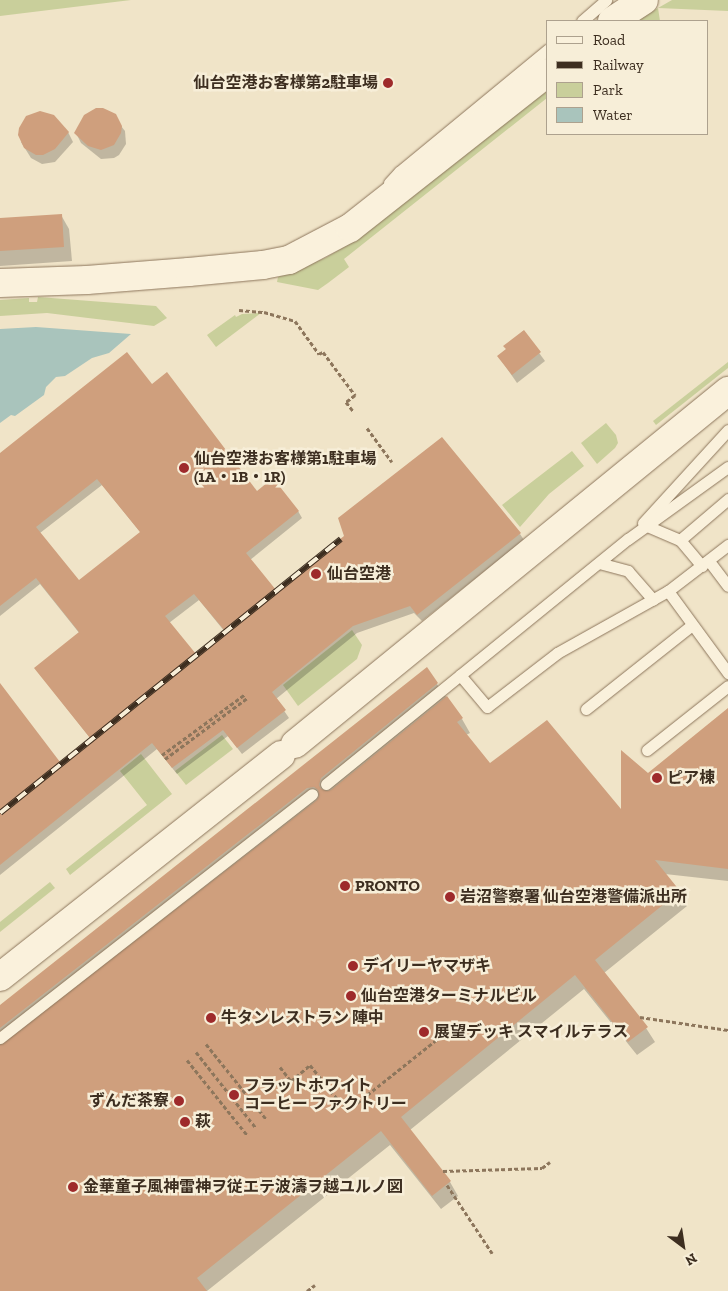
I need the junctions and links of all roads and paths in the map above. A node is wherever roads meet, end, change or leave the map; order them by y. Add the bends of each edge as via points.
1 (606, 0) edge
2 (644, 0) edge
3 (583, 20) edge
4 (614, 20) edge
5 (546, 51) edge
6 (546, 74) edge
7 (350, 228) junction
8 (0, 283) edge
9 (239, 310) dead end
10 (728, 390) edge
11 (353, 411) dead end
12 (366, 428) dead end
13 (728, 430) edge
14 (392, 462) dead end
15 (728, 467) edge
16 (728, 499) edge
17 (647, 526) junction
18 (628, 539) junction
19 (680, 540) junction
20 (728, 546) edge
21 (599, 563) junction
22 (705, 564) junction
23 (728, 586) edge
24 (668, 591) junction
25 (653, 600) junction
26 (692, 625) junction
27 (728, 673) edge
28 (460, 675) junction
29 (728, 686) edge
30 (586, 709) dead end
31 (646, 750) dead end
32 (162, 755) dead end
33 (165, 759) dead end
34 (326, 784) dead end
35 (312, 794) dead end
36 (0, 977) edge
37 (640, 1017) dead end
38 (728, 1030) edge
39 (445, 1033) dead end
40 (0, 1038) edge
41 (206, 1044) dead end
42 (196, 1052) dead end
43 (187, 1060) dead end
44 (280, 1067) dead end
45 (266, 1120) dead end
46 (256, 1128) dead end
47 (246, 1135) dead end
48 (550, 1162) dead end
49 (443, 1172) dead end
50 (447, 1185) dead end
51 (492, 1253) dead end
52 (315, 1285) dead end
53 (306, 1291) edge

1 - 3 lane
2 - 4 street
5 - 7 lane via 399,172
6 - 7 street
7 - 8 street via 289,260 263,266 87,280
9 - 11 path via 264,312 295,321 356,395 346,402
10 - 36 street via 288,749
12 - 14 path
13 - 18 lane
15 - 17 lane
16 - 19 lane
17 - 18 lane
17 - 19 lane
18 - 21 lane
19 - 22 lane
20 - 22 lane
21 - 25 lane via 628,571
21 - 28 lane
22 - 23 lane
22 - 24 lane
24 - 25 lane
24 - 26 lane
25 - 28 lane via 557,653 487,707
26 - 27 lane
26 - 30 lane
28 - 34 lane
29 - 31 lane
32 - 33 path via 246,697
35 - 40 lane
37 - 38 path
39 - 44 path via 347,1111 310,1065 291,1081
41 - 45 path
42 - 46 path
43 - 47 path
48 - 49 path via 542,1168
50 - 51 path
52 - 53 path

